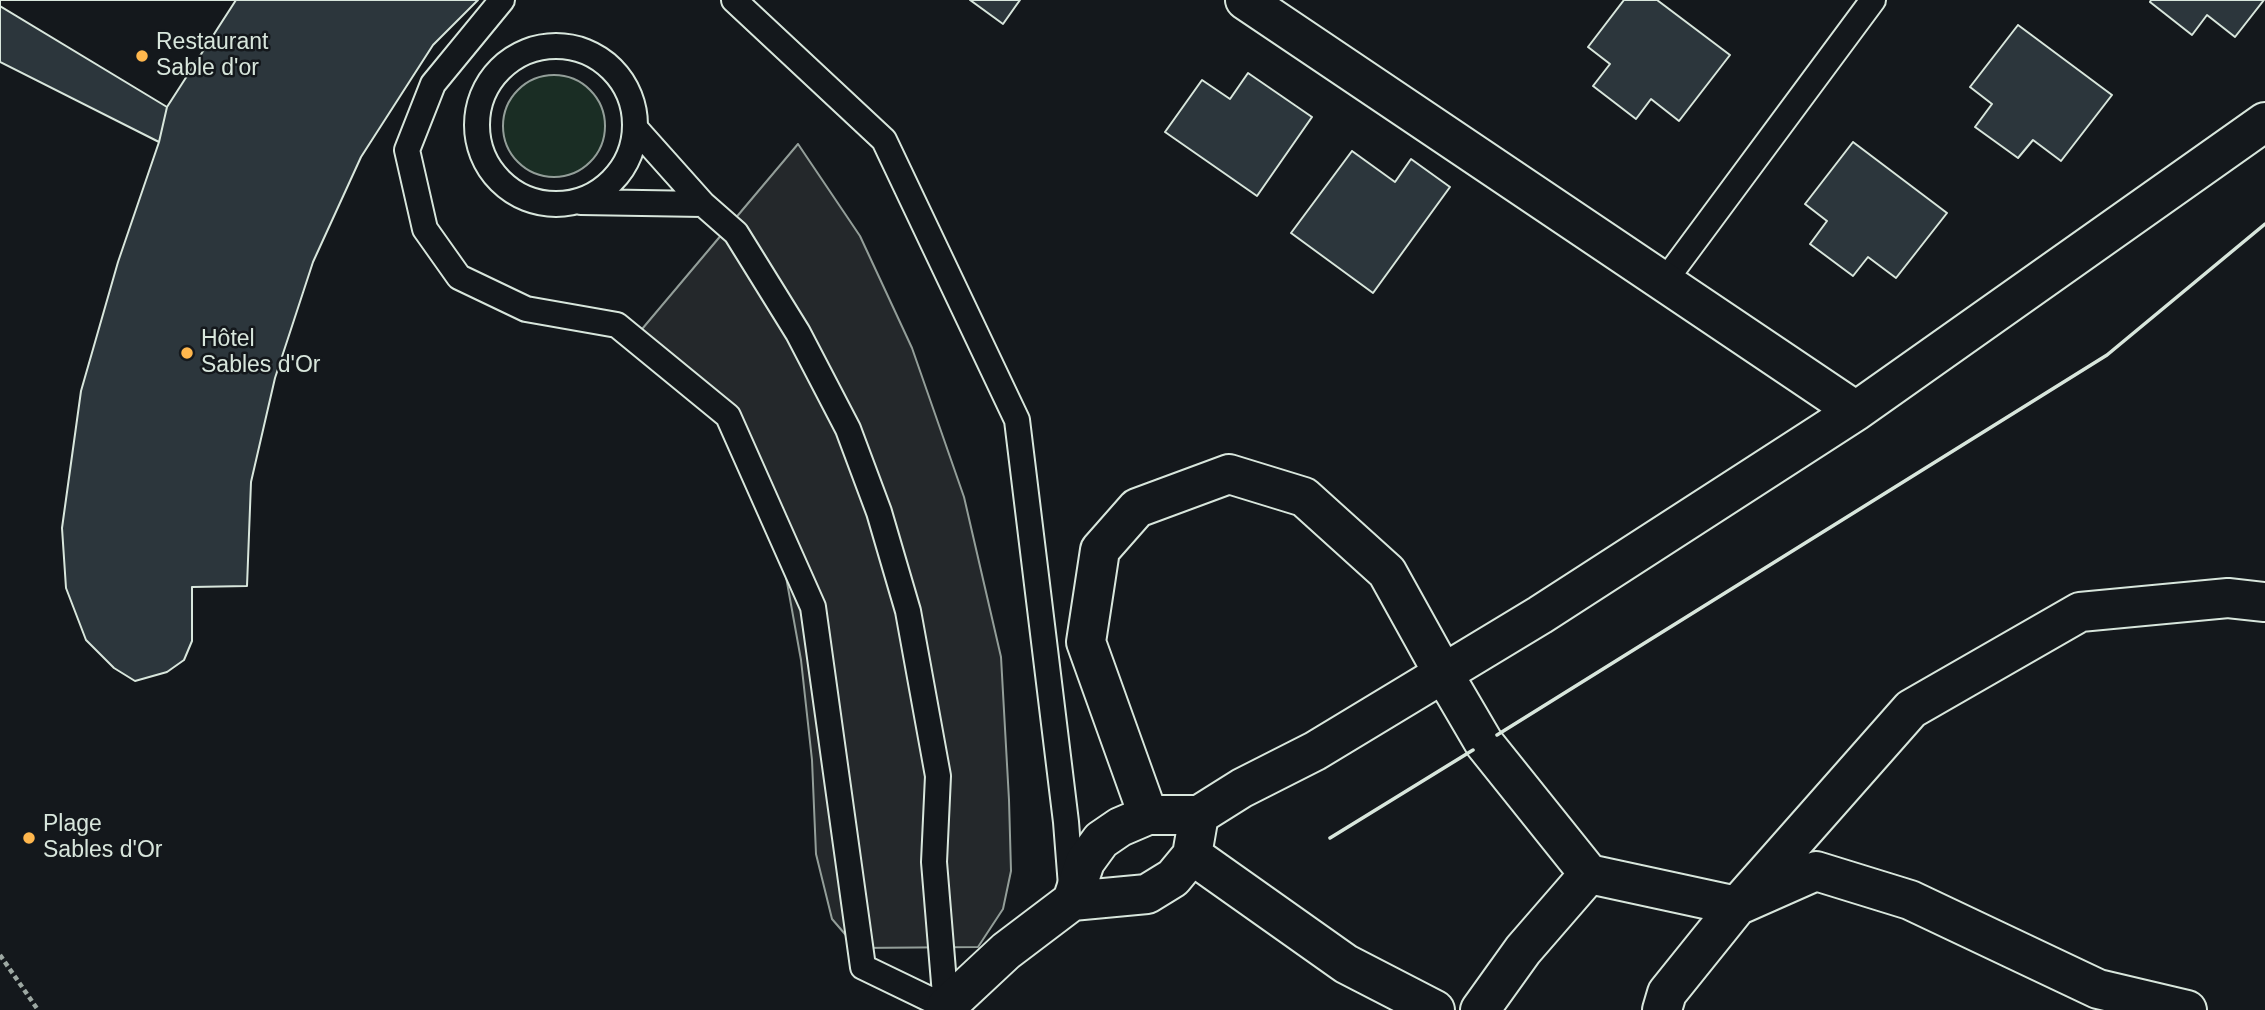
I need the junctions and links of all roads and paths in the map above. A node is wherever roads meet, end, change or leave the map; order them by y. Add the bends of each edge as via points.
1 (502, 0) edge
2 (734, 0) edge
3 (1245, 0) edge
4 (1873, 0) edge
5 (2265, 122) edge
6 (636, 129) junction
7 (578, 202) junction
8 (703, 204) junction
9 (1664, 282) junction
10 (1856, 411) junction
11 (2265, 602) edge
12 (1443, 673) junction
13 (1148, 815) junction
14 (1199, 815) junction
15 (1192, 855) junction
16 (1589, 874) junction
17 (1072, 901) junction
18 (1737, 906) junction
19 (0, 955) edge
20 (945, 1009) edge
21 (38, 1010) edge
22 (1435, 1010) edge
23 (1480, 1010) edge
24 (1662, 1010) edge
25 (2187, 1010) edge

1 - 20 lane via 433,83 407,150 425,229 459,277 526,309 617,325 728,416 813,607 863,967
2 - 17 lane via 884,140 1017,420
3 - 9 street
4 - 9 lane
5 - 10 street
6 - 7 lane via 628,160 606,187
6 - 7 lane via 629,92 606,63 584,51 536,48 502,66 483,91 475,130 481,155 505,187 533,202
6 - 8 lane
7 - 8 lane
8 - 20 lane via 736,233 798,332 848,429 879,512 908,611 938,776 934,862
9 - 10 street
10 - 12 street
11 - 18 street via 2228,598 2080,612 1911,709
12 - 13 street via 1387,572 1304,497 1230,474 1137,508 1100,550 1086,642
12 - 14 street
12 - 16 street via 1484,743
13 - 14 street
13 - 17 street via 1101,840 1085,862
14 - 15 street
15 - 17 street via 1173,878 1147,894
15 - 22 street via 1346,964
16 - 18 street
16 - 23 street via 1523,950
17 - 20 street via 1006,951
18 - 24 street via 1667,993
18 - 25 street via 1816,871 1910,900 2098,989
19 - 21 path

